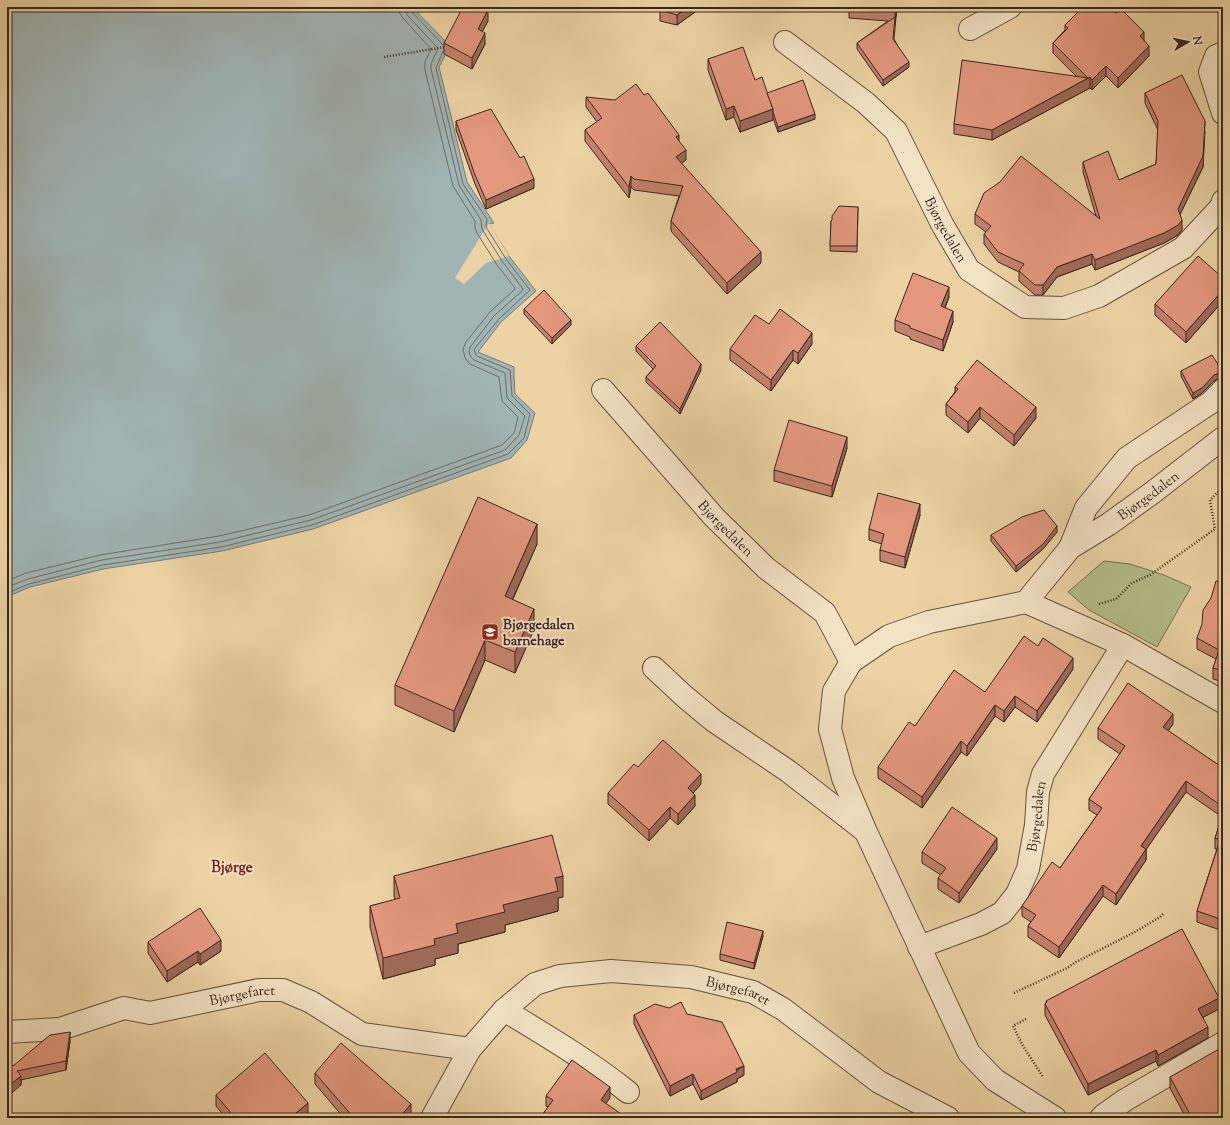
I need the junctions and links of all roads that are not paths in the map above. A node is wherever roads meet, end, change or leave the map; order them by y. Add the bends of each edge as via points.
1 (1010, 7) edge
2 (970, 29) dead end
3 (785, 42) dead end
4 (1223, 53) edge
5 (1223, 113) edge
6 (1223, 201) edge
7 (603, 390) dead end
8 (1223, 390) edge
9 (1223, 438) edge
10 (1070, 548) junction
11 (1026, 602) junction
12 (1123, 645) junction
13 (851, 662) junction
14 (654, 668) dead end
15 (1223, 702) edge
16 (866, 832) junction
17 (919, 947) junction
18 (504, 1010) junction
19 (7, 1032) edge
20 (1223, 1043) edge
21 (470, 1049) junction
22 (628, 1092) dead end
23 (432, 1118) edge
24 (948, 1118) edge
25 (1055, 1118) edge
26 (1102, 1118) edge

1 - 2 street
3 - 6 street, Bjørgedalen via 866,103 896,131 942,224 969,270 1025,307 1064,308 1099,296 1183,248 1222,206
4 - 5 street via 1216,56 1210,72
7 - 13 street, Bjørgedalen via 714,517 766,568 825,613
8 - 10 street, Bjørgedalen via 1210,403 1127,458 1086,508
9 - 10 street, Bjørgedalen via 1116,520
10 - 11 street, Bjørgedalen
11 - 12 street
11 - 13 street via 929,622 889,636
12 - 15 street
12 - 17 street, Bjørgedalen via 1043,774 1038,792 1036,825 1028,869 1017,894 1002,913 981,924
13 - 16 street via 834,691 830,729 843,778
14 - 16 street via 714,720 788,771
16 - 17 street
17 - 25 street via 968,1053 995,1080
18 - 21 street, Bjørgefaret
18 - 22 street via 598,1069
18 - 24 street, Bjørgefaret via 535,984 560,976 611,971 691,977 753,992 783,1008 879,1082
19 - 21 street, Bjørgefaret via 60,1029 124,1008 150,1013 259,990 283,990 311,1002 362,1034
20 - 26 street via 1125,1100
21 - 23 street, Bjørgefaret

